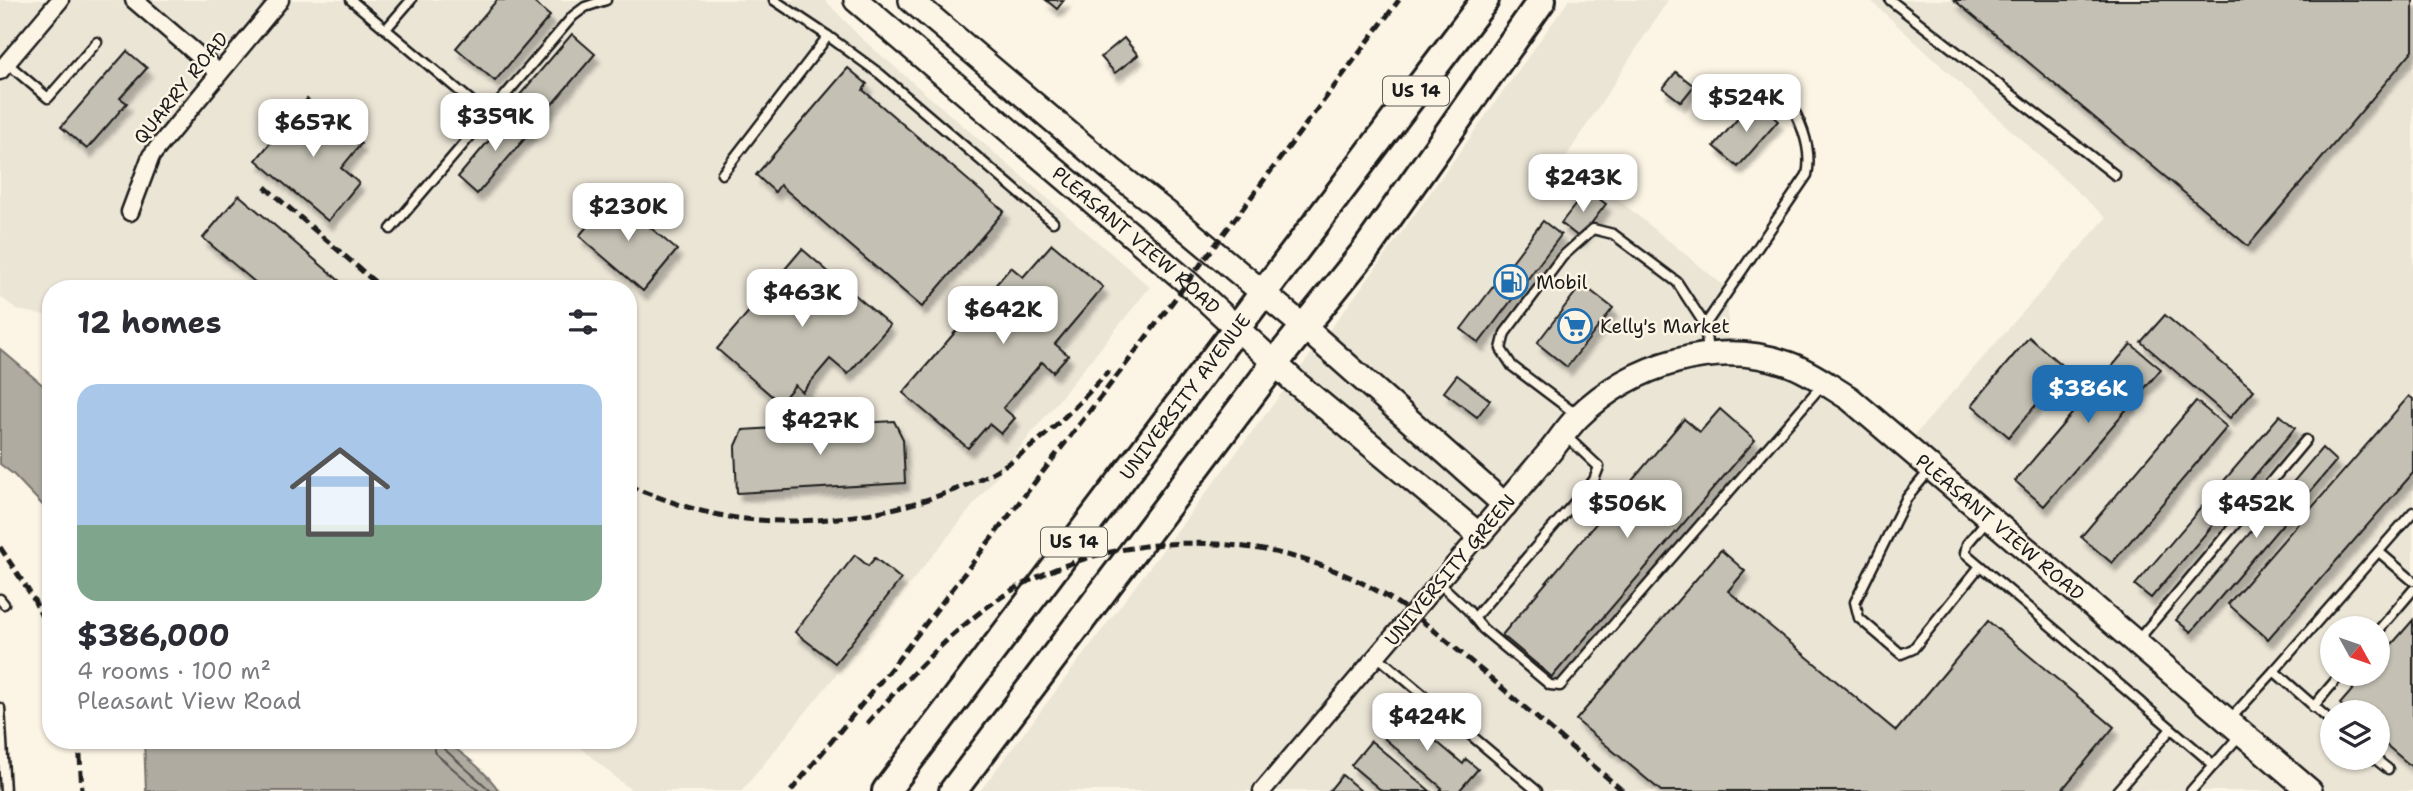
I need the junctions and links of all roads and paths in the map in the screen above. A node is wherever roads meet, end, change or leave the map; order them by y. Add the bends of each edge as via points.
1 (60, 0) edge
2 (134, 0) edge
3 (280, 0) edge
4 (351, 0) edge
5 (411, 0) edge
6 (606, 0) edge
7 (774, 0) edge
8 (856, 0) edge
9 (911, 0) edge
10 (1485, 0) edge
11 (1542, 0) edge
12 (1890, 0) edge
13 (386, 29) junction
14 (828, 36) junction
15 (97, 42) dead end
16 (4, 67) edge
17 (218, 72) junction
18 (1787, 98) dead end
19 (488, 115) junction
20 (722, 174) dead end
21 (2115, 175) dead end
22 (130, 212) dead end
23 (1053, 222) dead end
24 (391, 229) dead end
25 (1262, 293) junction
26 (1705, 325) junction
27 (1236, 327) junction
28 (1304, 327) junction
29 (1708, 356) junction
30 (1275, 363) junction
31 (1654, 369) joint
32 (1824, 382) junction
33 (1579, 417) junction
34 (1564, 434) junction
35 (2306, 440) dead end
36 (1931, 468) junction
37 (1505, 505) junction
38 (2413, 512) edge
39 (1989, 517) junction
40 (1479, 535) junction
41 (2379, 552) junction
42 (1980, 566) junction
43 (2413, 581) edge
44 (1439, 583) junction
45 (2413, 590) edge
46 (2390, 617) edge
47 (1474, 618) junction
48 (2135, 643) junction
49 (1377, 656) junction
50 (2274, 671) junction
51 (2331, 686) edge
52 (2313, 707) junction
53 (0, 708) edge
54 (2320, 713) edge
55 (2235, 727) junction
56 (2171, 729) junction
57 (2214, 765) junction
58 (5, 791) edge
59 (886, 791) edge
60 (953, 791) edge
61 (1262, 791) edge
62 (1537, 791) edge
63 (2117, 791) edge
64 (2191, 791) edge
65 (2310, 791) edge

1 - 16 street
2 - 17 street
3 - 17 street, QUARRY ROAD
4 - 13 lane
5 - 13 lane
6 - 19 lane via 573,16
7 - 14 lane
8 - 27 street, PLEASANT VIEW ROAD
9 - 25 street, PLEASANT VIEW ROAD
10 - 25 main road, UNIVERSITY AVENUE / US 14
11 - 28 main road, US 14 via 1365,251
12 - 21 lane
13 - 19 lane
14 - 20 lane
14 - 23 lane via 880,74
15 - 16 lane via 48,97
17 - 22 street, QUARRY ROAD via 150,156
18 - 26 lane via 1809,150 1807,175
19 - 24 lane
25 - 27 main road, UNIVERSITY AVENUE / US 14
25 - 28 street, PLEASANT VIEW ROAD
26 - 29 lane
26 - 33 lane via 1676,282 1613,234 1593,229 1587,233 1562,257 1505,333 1501,349 1512,366
27 - 30 street, PLEASANT VIEW ROAD
27 - 59 main road, UNIVERSITY AVENUE / US 14
28 - 30 main road, US 14
28 - 37 street, PLEASANT VIEW ROAD
29 - 31 street, PLEASANT VIEW ROAD
29 - 32 street, PLEASANT VIEW ROAD via 1765,358
30 - 40 street, PLEASANT VIEW ROAD
30 - 60 main road, US 14
31 - 33 street, UNIVERSITY GREEN via 1613,389
32 - 36 street, PLEASANT VIEW ROAD
32 - 47 lane via 1560,686 1550,685
33 - 34 street, UNIVERSITY GREEN
34 - 37 street, UNIVERSITY GREEN
34 - 47 lane via 1599,467 1594,480
35 - 48 lane
36 - 39 street, PLEASANT VIEW ROAD
36 - 42 lane via 1906,499 1855,602 1859,618 1901,654 1913,649
37 - 40 street, UNIVERSITY GREEN
38 - 41 lane
39 - 42 lane via 1965,553
39 - 48 street, PLEASANT VIEW ROAD
40 - 44 street, UNIVERSITY GREEN
41 - 43 lane
41 - 50 lane
42 - 56 lane
44 - 47 lane
44 - 49 street, UNIVERSITY GREEN
45 - 46 lane
48 - 55 street, PLEASANT VIEW ROAD
49 - 61 street, UNIVERSITY GREEN
49 - 62 lane
50 - 52 lane
50 - 55 lane
51 - 52 lane
52 - 54 lane
53 - 58 lane
55 - 57 lane
55 - 65 street, PLEASANT VIEW ROAD
56 - 57 lane
56 - 63 lane
57 - 64 lane

